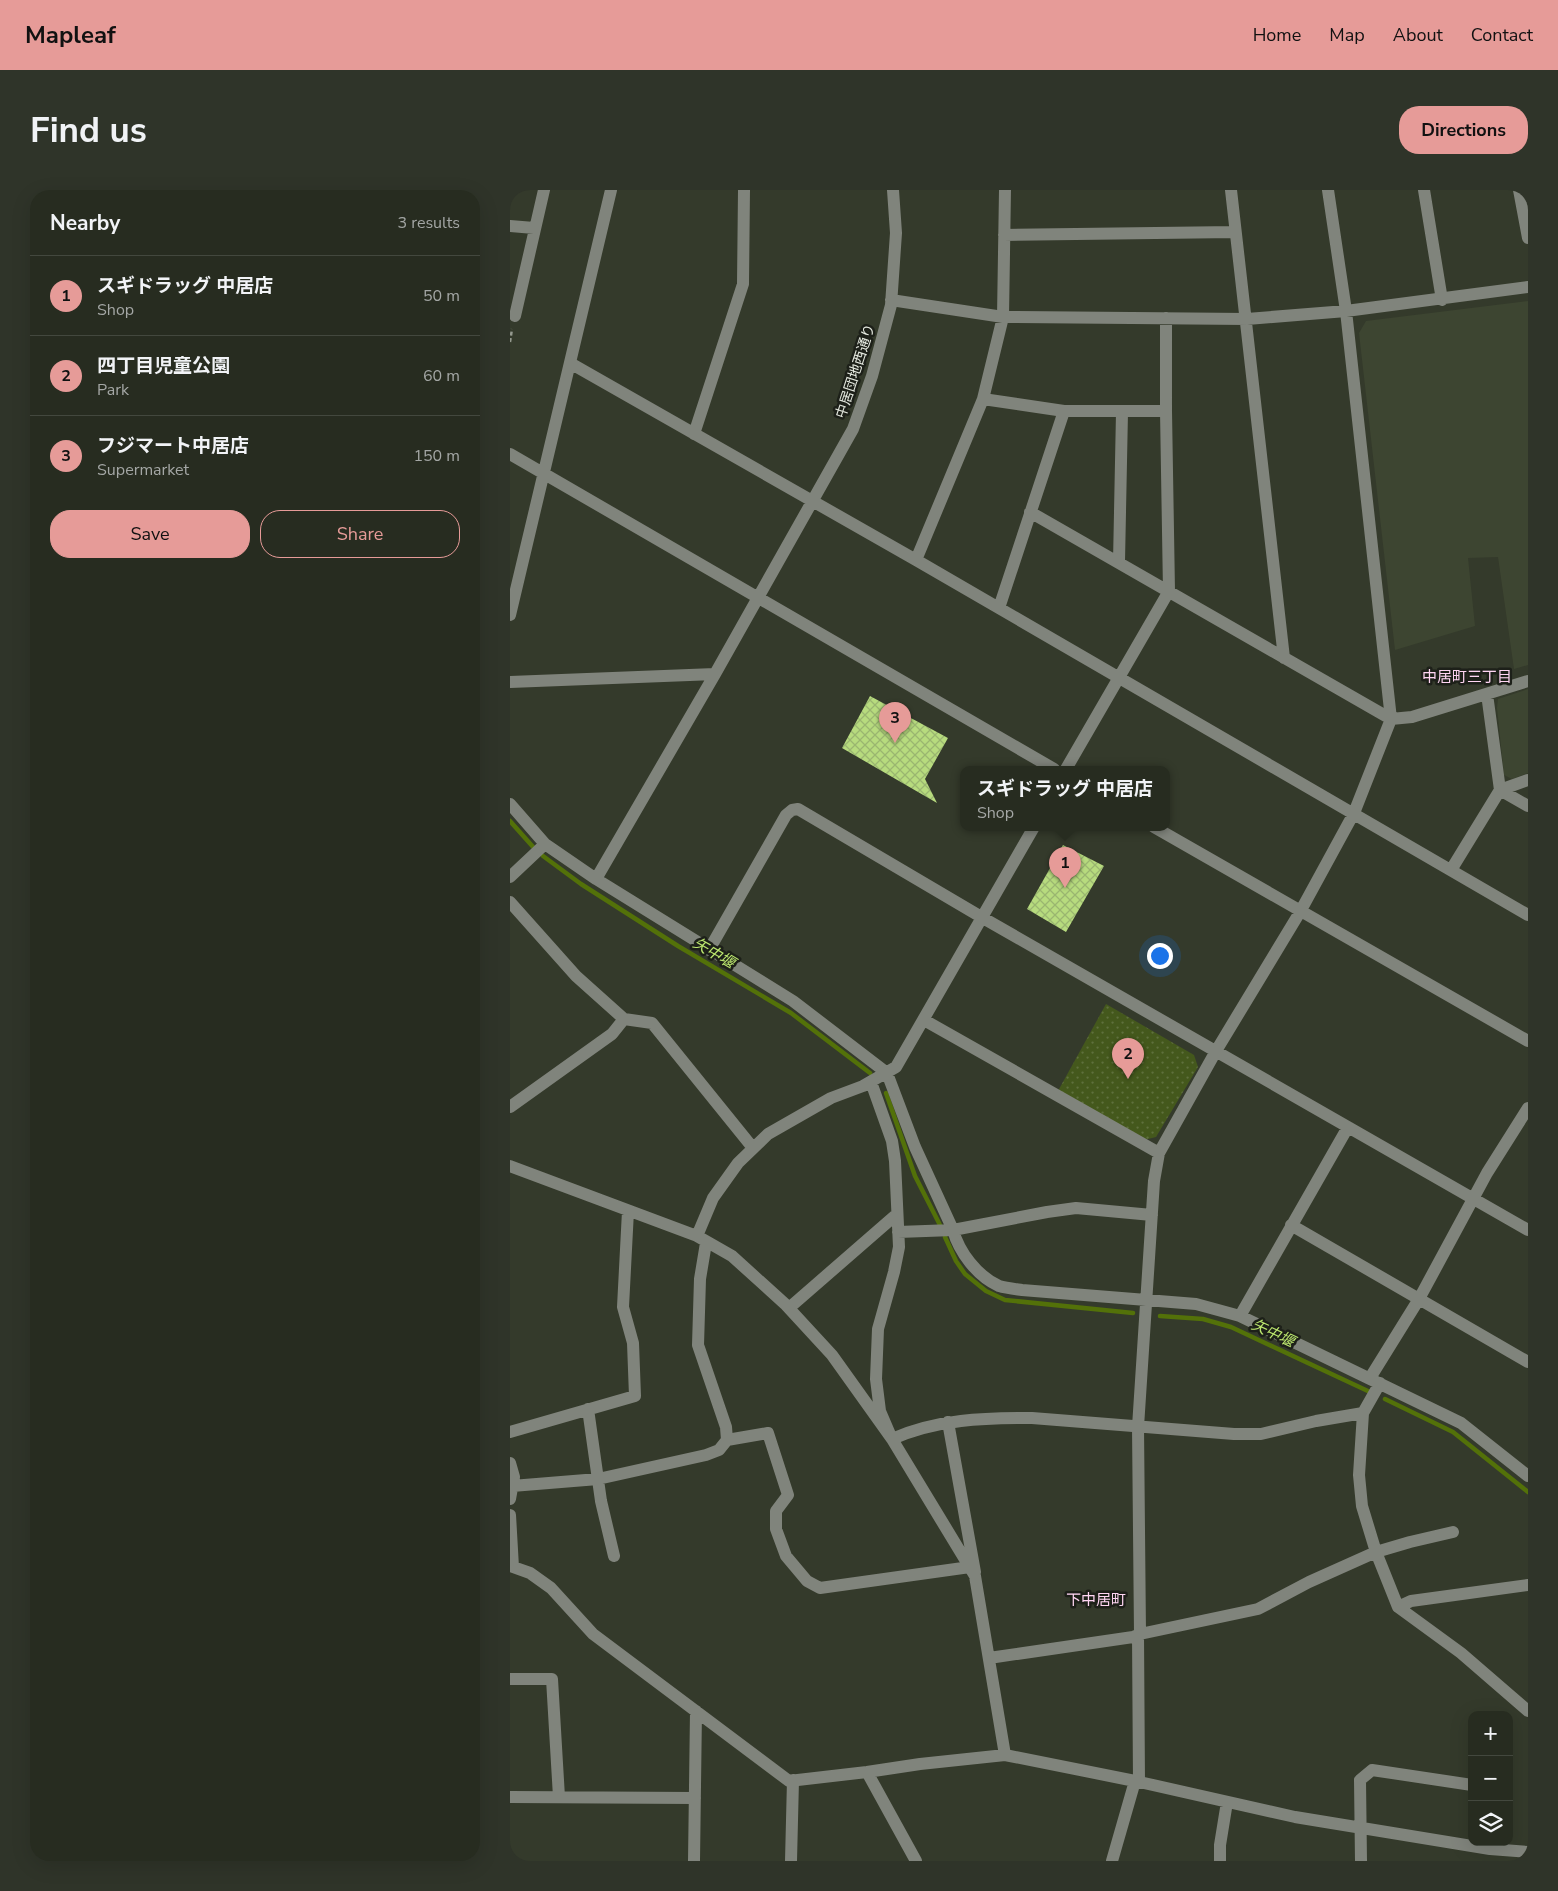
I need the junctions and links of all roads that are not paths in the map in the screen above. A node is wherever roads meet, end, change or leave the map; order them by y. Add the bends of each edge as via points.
1 (544, 190) edge
2 (611, 190) edge
3 (744, 190) edge
4 (893, 190) edge
5 (1005, 190) edge
6 (1231, 190) edge
7 (1328, 190) edge
8 (1424, 190) edge
9 (1519, 190) edge
10 (1525, 203) edge
11 (510, 226) edge
12 (534, 228) junction
13 (1236, 232) junction
14 (1004, 235) junction
15 (1528, 238) edge
16 (1528, 287) edge
17 (892, 300) junction
18 (1442, 300) junction
19 (1346, 311) junction
20 (515, 316) dead end
21 (1003, 317) junction
22 (1166, 318) junction
23 (1247, 319) junction
24 (570, 363) junction
25 (983, 399) junction
26 (1064, 411) junction
27 (1166, 411) junction
28 (1122, 412) junction
29 (694, 434) junction
30 (510, 454) edge
31 (544, 474) junction
32 (812, 501) junction
33 (1030, 512) junction
34 (916, 560) junction
35 (1119, 562) junction
36 (1169, 591) junction
37 (758, 596) junction
38 (999, 608) junction
39 (510, 615) edge
40 (1284, 658) junction
41 (715, 674) junction
42 (1119, 677) junction
43 (1528, 680) edge
44 (510, 682) edge
45 (1487, 694) junction
46 (1392, 719) junction
47 (1049, 766) edge
48 (1068, 766) edge
49 (1528, 780) edge
50 (1500, 790) junction
51 (510, 804) edge
52 (1528, 806) edge
53 (1354, 813) junction
54 (1032, 831) edge
55 (1161, 831) edge
56 (545, 844) junction
57 (1451, 870) junction
58 (510, 877) edge
59 (596, 879) junction
60 (511, 904) edge
61 (1300, 912) junction
62 (1528, 915) edge
63 (983, 918) junction
64 (709, 950) junction
65 (624, 1019) junction
66 (924, 1020) junction
67 (1528, 1041) edge
68 (1216, 1051) junction
69 (888, 1073) junction
70 (871, 1082) junction
71 (510, 1107) edge
72 (1528, 1108) edge
73 (1348, 1127) junction
74 (754, 1148) junction
75 (1159, 1153) junction
76 (510, 1166) edge
77 (1472, 1199) junction
78 (628, 1210) junction
79 (897, 1214) junction
80 (1152, 1215) junction
81 (1291, 1225) junction
82 (953, 1230) junction
83 (1528, 1230) edge
84 (898, 1232) junction
85 (702, 1240) junction
86 (1419, 1299) junction
87 (1147, 1301) junction
88 (789, 1308) junction
89 (1240, 1316) junction
90 (1528, 1362) edge
91 (1375, 1381) junction
92 (588, 1409) junction
93 (1363, 1413) junction
94 (948, 1422) junction
95 (1138, 1427) junction
96 (510, 1432) edge
97 (892, 1439) junction
98 (727, 1440) junction
99 (510, 1463) edge
100 (1528, 1476) edge
101 (598, 1479) junction
102 (511, 1493) edge
103 (510, 1515) edge
104 (1453, 1532) dead end
105 (1376, 1552) junction
106 (614, 1556) dead end
107 (511, 1566) edge
108 (972, 1572) junction
109 (1528, 1585) edge
110 (1398, 1608) junction
111 (1139, 1634) junction
112 (989, 1658) junction
113 (510, 1679) edge
114 (696, 1711) junction
115 (1528, 1711) edge
116 (1005, 1755) junction
117 (867, 1772) junction
118 (793, 1780) junction
119 (1137, 1781) junction
120 (1468, 1784) edge
121 (510, 1797) edge
122 (559, 1798) junction
123 (695, 1798) junction
124 (1227, 1802) junction
125 (1361, 1829) junction
126 (1468, 1843) edge
127 (1490, 1846) edge
128 (1528, 1852) edge
129 (694, 1861) edge
130 (791, 1861) edge
131 (916, 1861) edge
132 (1112, 1861) edge
133 (1220, 1861) edge
134 (1361, 1861) edge

1 - 12 street
2 - 24 street
3 - 29 street via 744,284
4 - 17 street, 中居団地西通り via 896,233
5 - 14 street
6 - 13 street
7 - 19 street
8 - 18 street
9 - 10 street
10 - 15 street
11 - 12 street
12 - 20 street
13 - 14 street
13 - 23 street
14 - 21 street
16 - 18 street
17 - 21 street
17 - 32 street, 中居団地西通り via 872,376 853,429
18 - 19 street
19 - 23 street
19 - 46 street
21 - 22 street
21 - 25 street
22 - 23 street
22 - 27 street
23 - 40 street
24 - 29 street
24 - 31 street
25 - 26 street
25 - 34 street
26 - 28 street
26 - 33 street
27 - 28 street
27 - 36 street
28 - 35 street
29 - 32 street
30 - 31 street
31 - 37 street
31 - 39 street
32 - 34 street
32 - 37 street, 中居団地西通り
33 - 35 street
33 - 38 street
34 - 38 street
35 - 36 street
36 - 40 street
36 - 42 street
37 - 41 street, 中居団地西通り
37 - 47 street
38 - 42 street
40 - 46 street
41 - 44 street
41 - 59 street, 中居団地西通り
42 - 48 street
42 - 53 street
43 - 45 street
45 - 46 street via 1412,717
45 - 50 street
46 - 53 street
49 - 50 street
50 - 52 street
50 - 57 street
51 - 56 street
53 - 57 street
53 - 61 street
54 - 63 street
55 - 61 street
56 - 58 street
56 - 59 street
57 - 62 street
59 - 64 street
60 - 65 street via 576,976
61 - 67 street
61 - 68 street
63 - 64 street via 804,812 792,810 786,815
63 - 66 street
63 - 68 street
64 - 69 street via 793,1002
65 - 71 street via 612,1034
65 - 74 street via 652,1022
66 - 69 street via 896,1066
66 - 75 street
68 - 73 street
68 - 75 street
69 - 70 street
69 - 82 street
70 - 74 street via 831,1098 768,1134
70 - 79 street via 892,1141
72 - 77 street
73 - 77 street
73 - 81 street
74 - 85 street via 738,1163 713,1198
75 - 80 street
76 - 78 street
77 - 83 street
77 - 86 street
78 - 85 street
78 - 92 street via 622,1307 633,1343 635,1396
79 - 84 street
79 - 88 street
80 - 82 street via 1076,1208
80 - 87 street
81 - 86 street
81 - 89 street
82 - 84 street
82 - 87 street via 956,1242 970,1262 999,1286
84 - 97 street via 894,1272 878,1329 876,1379 880,1411
85 - 88 street via 732,1256
85 - 98 street via 698,1345 726,1427
86 - 90 street
86 - 91 street
87 - 89 street via 1196,1304
87 - 95 street
88 - 97 street via 832,1355
89 - 91 street
91 - 93 street
91 - 100 street via 1461,1423
92 - 96 street
92 - 101 street
93 - 95 street via 1260,1434
93 - 105 street via 1359,1475 1362,1506
94 - 95 street via 978,1418 1032,1418
94 - 97 street
94 - 108 street via 975,1566
95 - 111 street
97 - 108 street
98 - 101 street via 719,1450 706,1455
98 - 108 street via 768,1433 788,1495 776,1511 776,1528 786,1556 807,1581 820,1588
99 - 102 street via 514,1477
101 - 102 street
101 - 106 street
103 - 107 street
104 - 105 street
105 - 110 street
105 - 111 street via 1258,1609
107 - 114 street via 530,1573 551,1588 593,1634
108 - 112 street
109 - 110 street via 1411,1601
110 - 115 street via 1461,1653
111 - 112 street
111 - 119 street
112 - 116 street
113 - 122 street via 552,1679
114 - 118 street via 789,1781
114 - 123 street
116 - 117 street
116 - 119 street
117 - 118 street
117 - 131 street
118 - 130 street
119 - 124 street
119 - 132 street
120 - 125 street via 1372,1770 1360,1780
121 - 122 street
122 - 123 street
123 - 129 street
124 - 125 street
124 - 133 street
125 - 126 street
125 - 134 street
127 - 128 street

